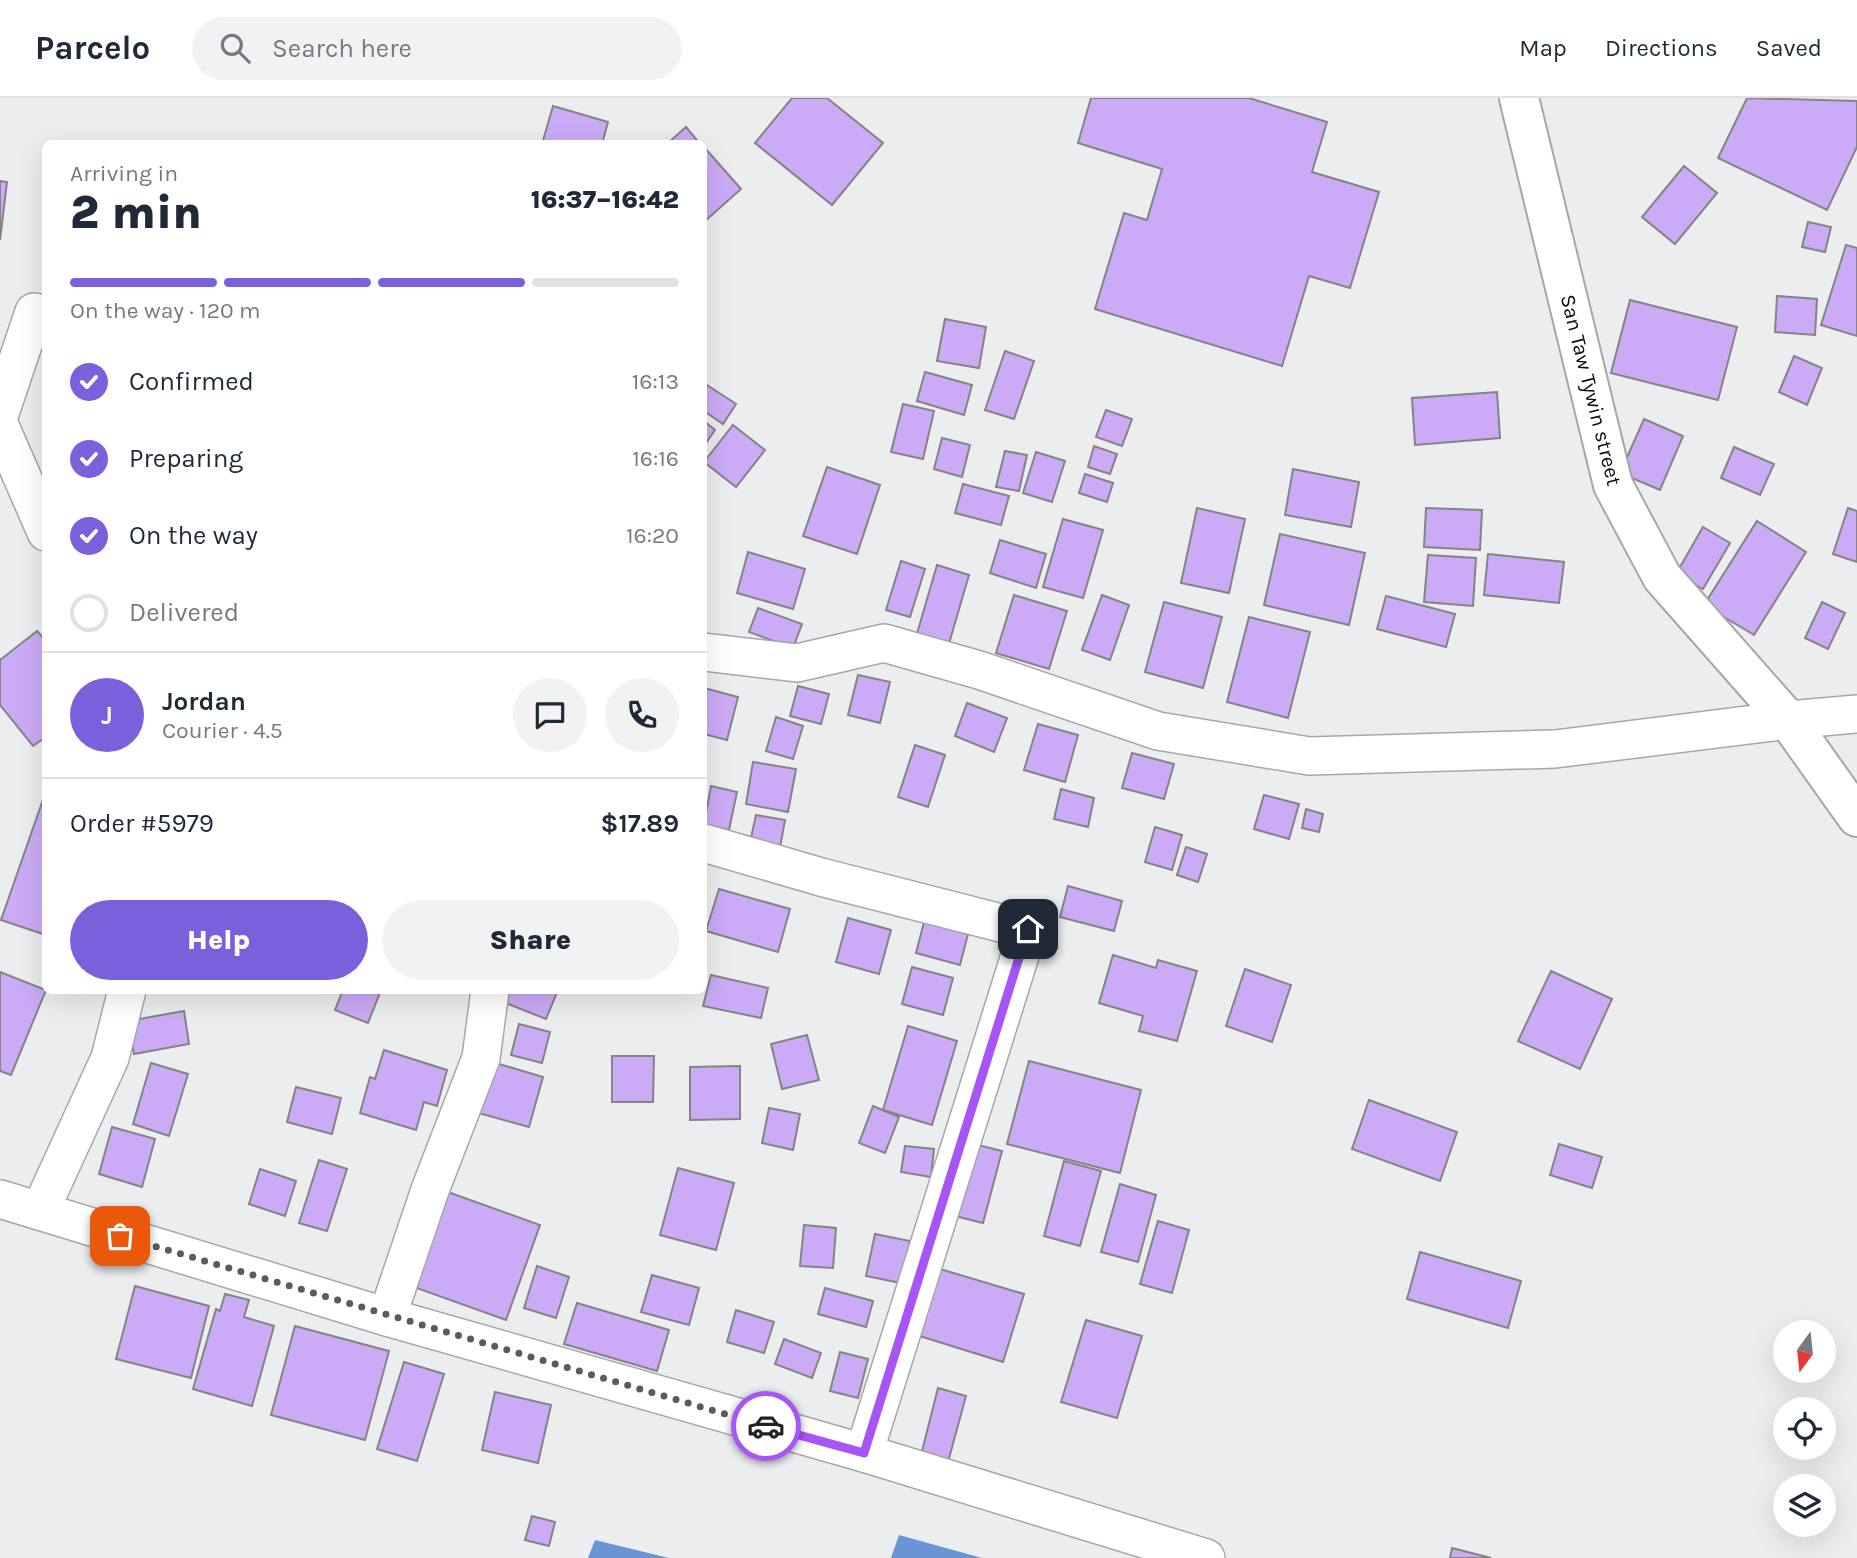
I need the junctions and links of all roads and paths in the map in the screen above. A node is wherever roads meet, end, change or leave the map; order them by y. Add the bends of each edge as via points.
1 (1519, 98) edge
2 (42, 314) edge
3 (0, 413) edge
4 (0, 426) edge
5 (42, 522) edge
6 (707, 652) edge
7 (1857, 714) edge
8 (1788, 720) junction
9 (1857, 817) edge
10 (707, 844) edge
11 (126, 994) edge
12 (489, 994) edge
13 (0, 1199) edge
14 (40, 1211) junction
15 (387, 1317) junction
16 (864, 1453) junction
17 (1206, 1558) edge

1 - 8 street, San Taw Tywin street via 1613,485 1662,577
2 - 3 street via 34,312
4 - 5 street
6 - 8 street via 797,663 884,643 1158,731 1309,755 1555,749
7 - 8 street
8 - 9 street, San Taw Tywin street
10 - 16 street via 1028,929
11 - 14 street via 110,1058
12 - 15 street via 481,1058
13 - 14 street
14 - 15 street
15 - 16 street
16 - 17 street

